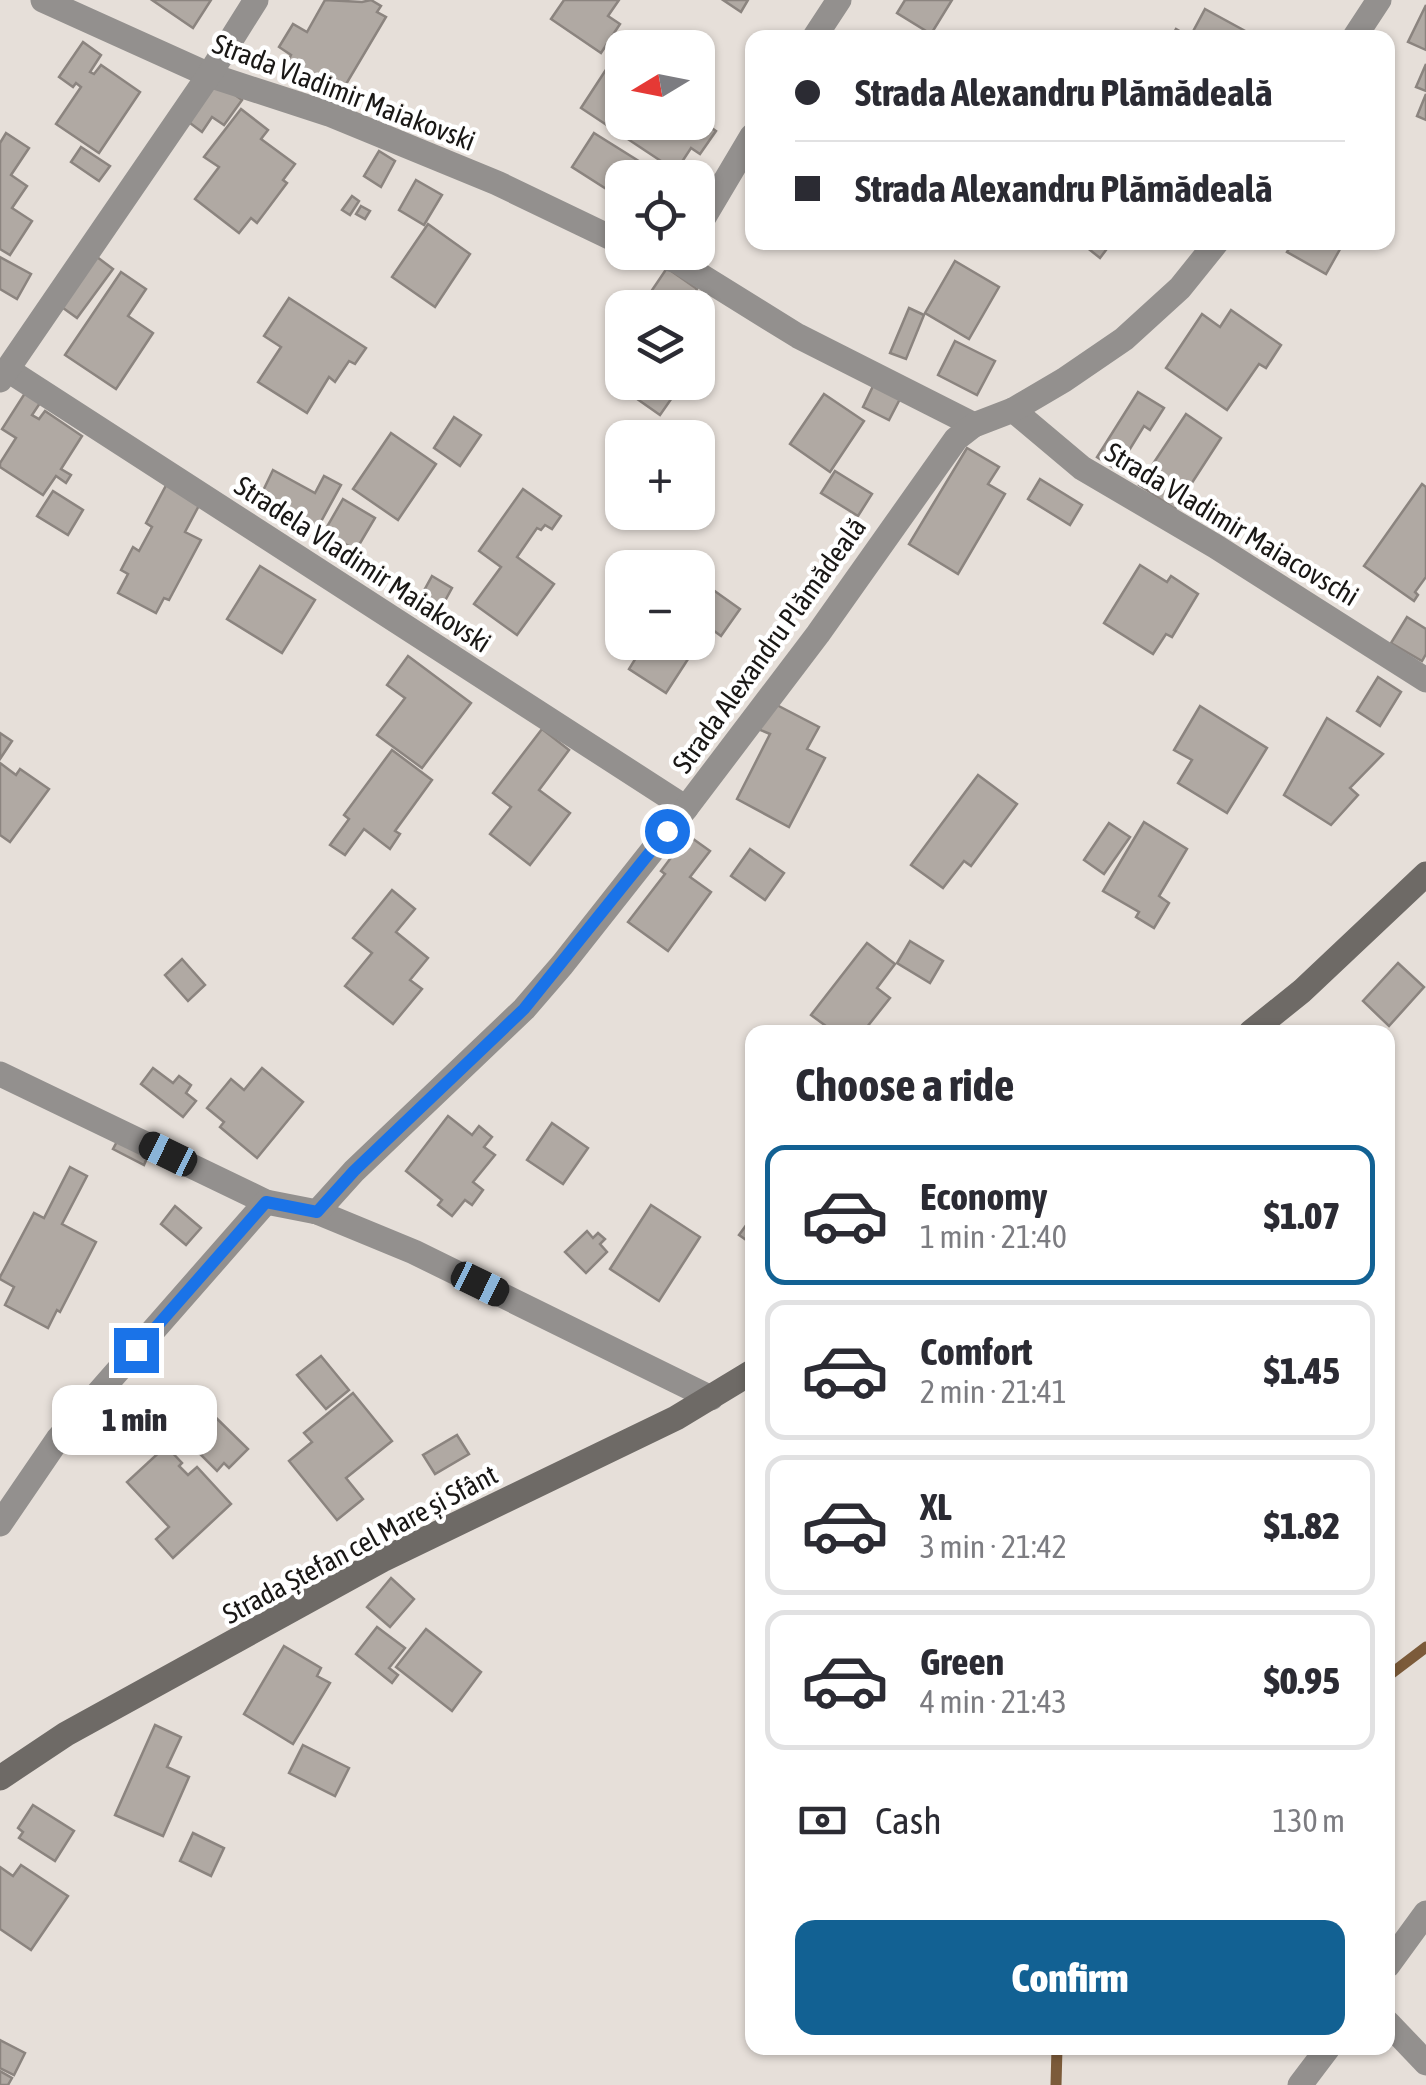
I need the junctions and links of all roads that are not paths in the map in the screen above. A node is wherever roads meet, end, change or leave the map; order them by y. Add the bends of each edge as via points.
1 (43, 0) edge
2 (256, 0) edge
3 (839, 0) edge
4 (1379, 0) edge
5 (819, 30) edge
6 (1359, 30) edge
7 (209, 75) junction
8 (745, 148) edge
9 (715, 199) edge
10 (605, 235) edge
11 (1210, 250) edge
12 (699, 270) edge
13 (4, 375) edge
14 (1013, 410) junction
15 (974, 424) junction
16 (1426, 680) edge
17 (686, 808) junction
18 (1426, 874) edge
19 (1260, 1025) edge
20 (0, 1074) edge
21 (266, 1202) junction
22 (317, 1212) junction
23 (745, 1376) edge
24 (711, 1398) junction
25 (0, 1524) edge
26 (0, 1778) edge
27 (1426, 1913) edge
28 (1395, 1955) edge
29 (1395, 2030) edge
30 (1323, 2055) edge
31 (1426, 2063) edge
32 (1300, 2085) edge

1 - 7 street, Strada Vladimir Maiakovski
2 - 7 street
3 - 5 street
4 - 6 street
7 - 10 street, Strada Vladimir Maiakovski via 430,155
7 - 13 street
8 - 9 street
11 - 14 street, Strada Alexandru Plămădeală via 1124,339
12 - 15 street via 798,336
13 - 17 street, Stradela Vladimir Maiakovski
14 - 15 street, Strada Alexandru Plămădeală
14 - 16 street, Strada Vladimir Maiacovschi via 1082,468
15 - 17 street, Strada Alexandru Plămădeală via 956,438
17 - 22 street, Strada Alexandru Plămădeală via 524,1009
18 - 19 street
20 - 21 street
21 - 22 street
21 - 25 street via 58,1439
22 - 24 street via 414,1252
23 - 24 street, Strada Ștefan cel Mare și Sfânt
24 - 26 street, Strada Ștefan cel Mare și Sfânt via 382,1560 66,1734
27 - 28 street
29 - 31 street
30 - 32 street

